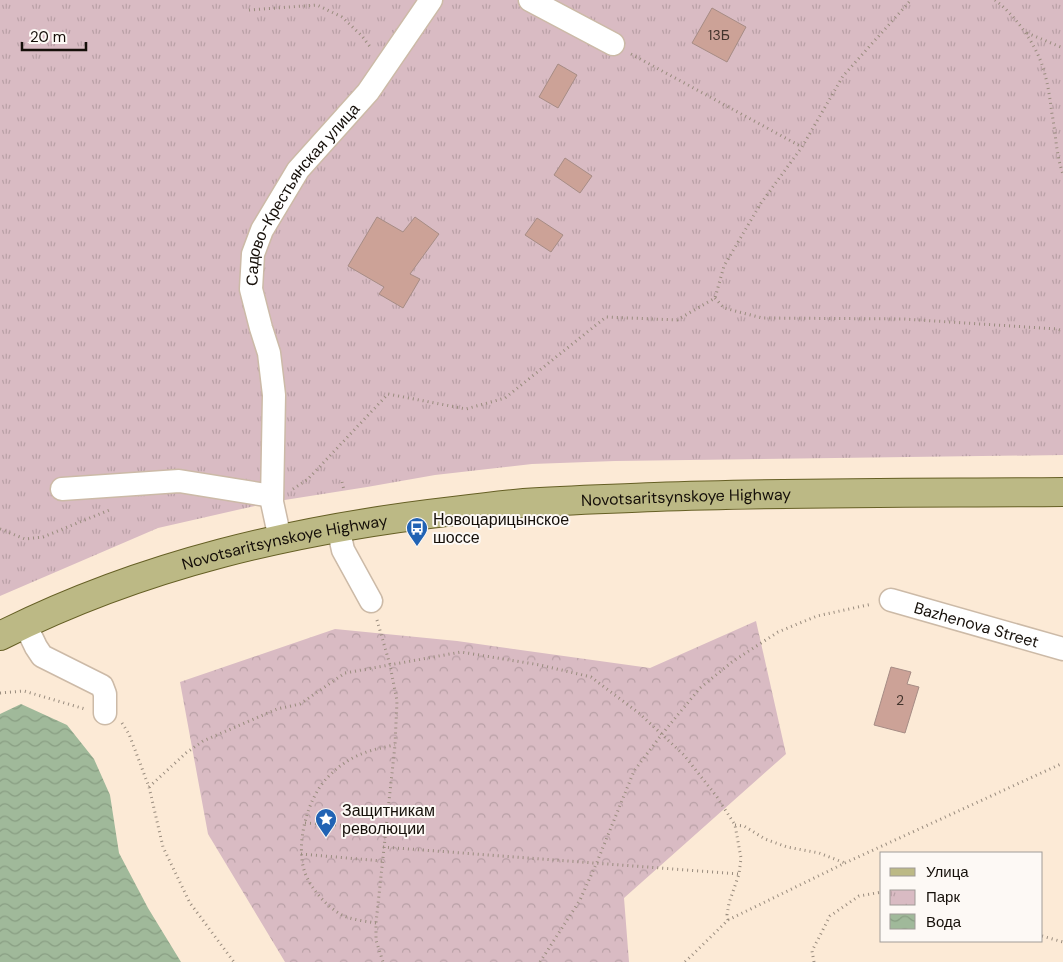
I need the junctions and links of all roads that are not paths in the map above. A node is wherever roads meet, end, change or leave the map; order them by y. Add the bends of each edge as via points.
1 (431, 0) edge
2 (530, 0) edge
3 (613, 44) road end
4 (62, 490) dead end
5 (1063, 492) edge
6 (272, 499) junction
7 (338, 526) junction
8 (280, 539) junction
9 (891, 600) road end
10 (371, 602) road end
11 (25, 624) junction
12 (0, 636) edge
13 (1063, 649) edge
14 (105, 713) road end

1 - 6 street, Садово-Крестьянская улица via 368,92 298,170 262,230 253,254 251,289 269,353 274,395
2 - 3 street
4 - 6 street via 179,481
5 - 7 main road, Novotsaritsynskoye Highway via 726,495 533,502
6 - 8 street, Садово-Крестьянская улица
7 - 8 main road, Novotsaritsynskoye Highway
7 - 10 street via 343,550
8 - 11 main road, Novotsaritsynskoye Highway via 134,578
9 - 13 street, Bazhenova Street
11 - 12 main road, Novotsaritsynskoye Highway
11 - 14 street via 42,656 102,686

